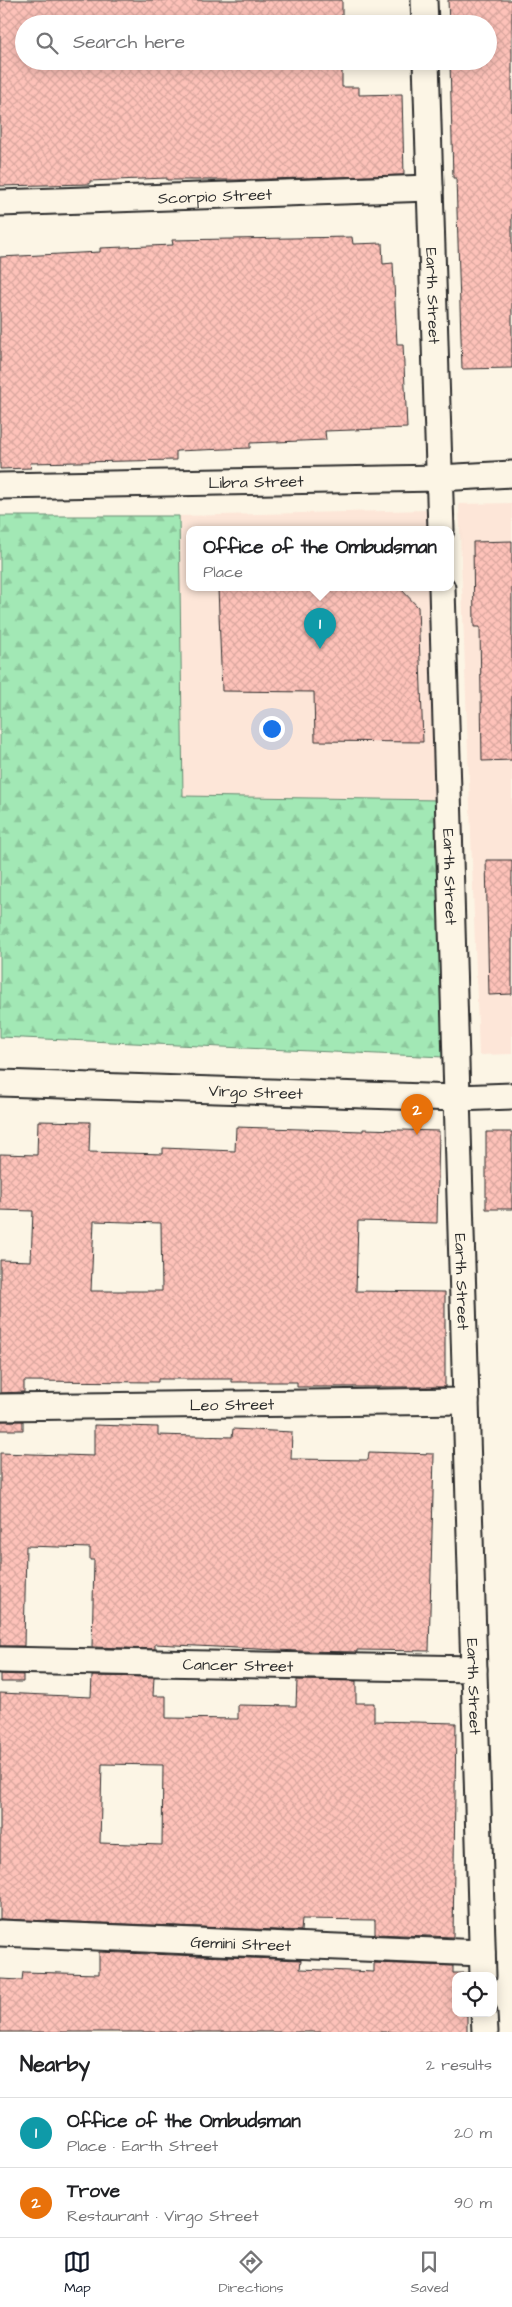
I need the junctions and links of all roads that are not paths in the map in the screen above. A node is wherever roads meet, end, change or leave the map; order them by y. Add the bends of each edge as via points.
1 (424, 0) edge
2 (425, 15) edge
3 (426, 70) edge
4 (430, 188) junction
5 (0, 203) edge
6 (512, 474) edge
7 (439, 478) junction
8 (0, 486) edge
9 (441, 526) edge
10 (442, 591) edge
11 (0, 1083) edge
12 (512, 1096) edge
13 (457, 1098) junction
14 (466, 1401) junction
15 (0, 1407) edge
16 (0, 1660) edge
17 (474, 1669) junction
18 (0, 1933) edge
19 (482, 1964) edge
20 (484, 2017) edge
21 (485, 2032) edge

1 - 2 street
3 - 4 street, Earth Street
4 - 5 street, Scorpio Street
4 - 7 street, Earth Street
6 - 7 street, Libra Street
7 - 8 street, Libra Street
7 - 9 street, Earth Street
10 - 13 street, Earth Street
11 - 13 street, Virgo Street
12 - 13 street, Virgo Street
13 - 14 street, Earth Street
14 - 15 street, Leo Street
14 - 17 street, Earth Street
16 - 17 street, Cancer Street
17 - 19 street, Earth Street
18 - 19 street, Gemini Street
20 - 21 street

